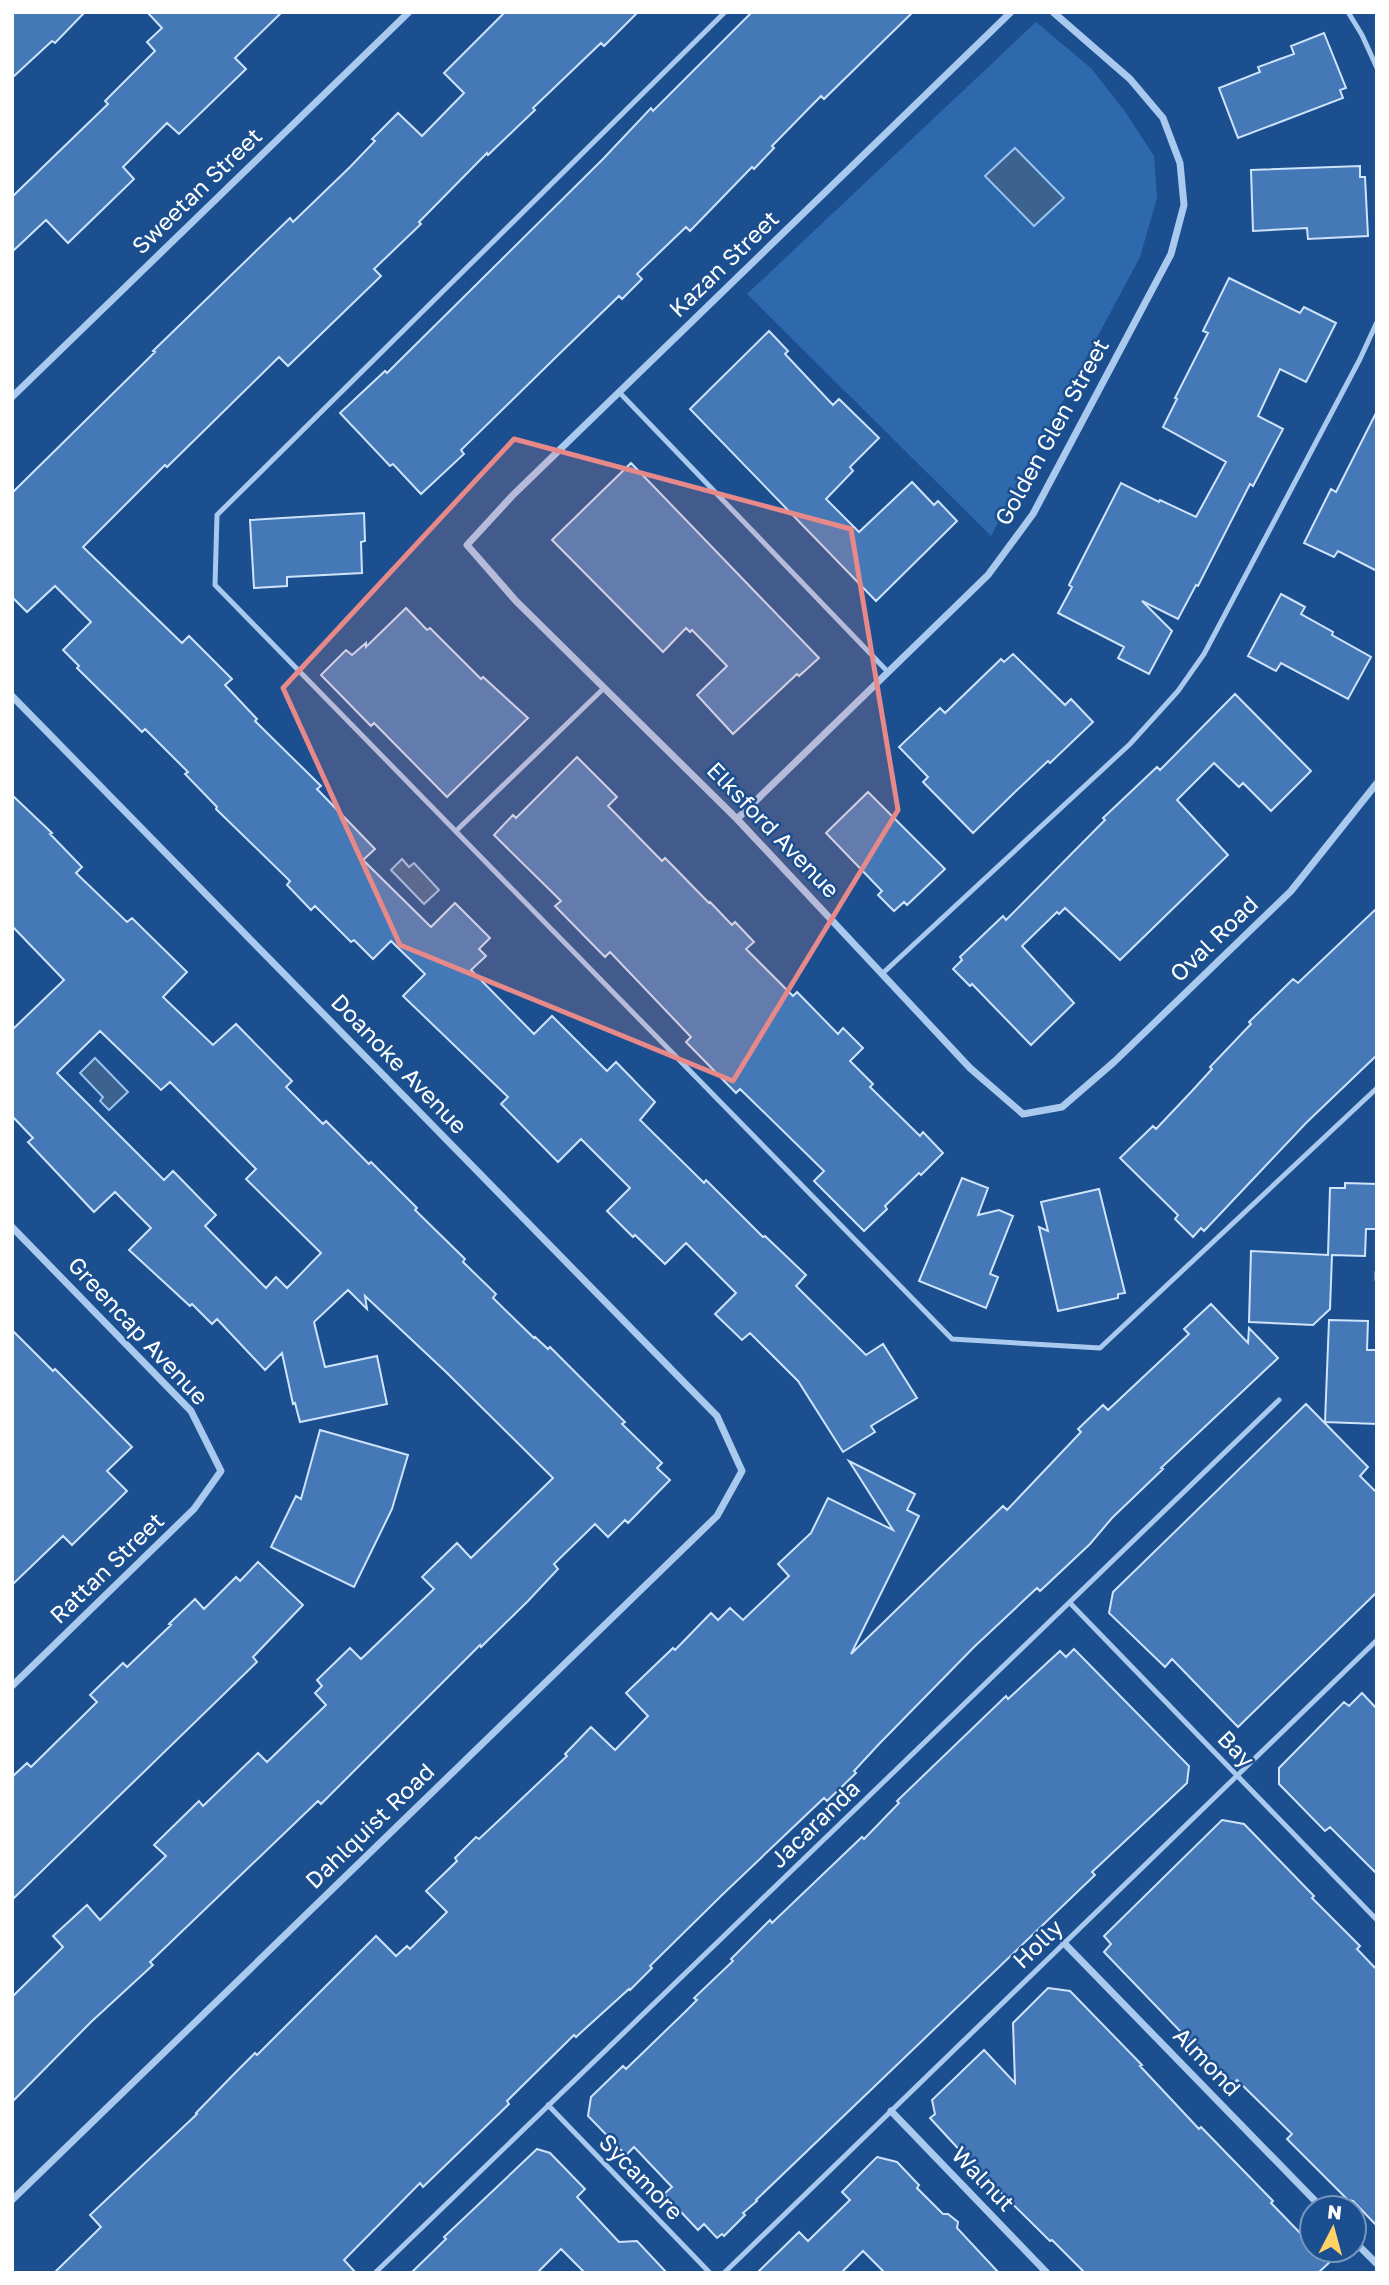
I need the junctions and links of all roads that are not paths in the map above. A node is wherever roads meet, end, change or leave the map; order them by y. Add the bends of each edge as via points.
1 (409, 12) edge
2 (725, 12) edge
3 (1011, 12) edge
4 (1053, 12) edge
5 (1348, 12) edge
6 (1377, 68) edge
7 (1377, 322) edge
8 (619, 392) junction
9 (12, 397) edge
10 (467, 545) joint
11 (888, 672) junction
12 (604, 688) junction
13 (12, 696) edge
14 (1377, 783) edge
15 (737, 819) junction
16 (456, 831) junction
17 (883, 973) junction
18 (1377, 1088) edge
19 (1062, 1107) joint
20 (12, 1227) edge
21 (1377, 1272) edge
22 (1377, 1280) edge
23 (1279, 1399) dead end
24 (221, 1471) joint
25 (742, 1471) joint
26 (1070, 1603) junction
27 (1377, 1640) edge
28 (12, 1686) edge
29 (1237, 1774) junction
30 (1377, 1920) edge
31 (1065, 1943) junction
32 (548, 2105) junction
33 (891, 2111) junction
34 (1308, 2194) edge
35 (12, 2200) edge
36 (375, 2273) edge
37 (710, 2273) edge
38 (724, 2273) edge
39 (1047, 2273) edge

1 - 9 street, Sweetan Street
2 - 16 lane via 217,515 215,585
3 - 8 street, Kazan Street
4 - 11 street, Golden Glen Street via 1130,79 1163,118 1180,163 1184,205 1171,254 1033,514 988,575
5 - 6 lane
7 - 17 lane via 1204,654 1178,691 1129,744
8 - 10 street, Kazan Street
8 - 11 lane
10 - 12 street, Elksford Avenue
11 - 15 street, Golden Glen Street
12 - 15 street, Elksford Avenue
12 - 16 lane
13 - 25 street, Doanoke Avenue via 717,1416
14 - 19 street, Oval Road via 1291,891
15 - 17 street, Elksford Avenue
16 - 18 lane via 952,1339 1100,1348
17 - 19 street, Elksford Avenue via 970,1068 1023,1114
20 - 24 street, Greencap Avenue via 191,1411
21 - 22 lane
23 - 26 lane, Jacaranda
24 - 28 street, Rattan Street via 194,1509
25 - 35 street, Dahlquist Road via 717,1516
26 - 29 lane, Bay
26 - 32 lane, Jacaranda
27 - 29 lane, Holly
29 - 30 lane, Bay
29 - 31 lane, Holly
31 - 33 lane, Holly
31 - 34 street, Almond
32 - 36 lane, Jacaranda
32 - 37 lane, Sycamore
33 - 38 lane, Holly
33 - 39 street, Walnut

